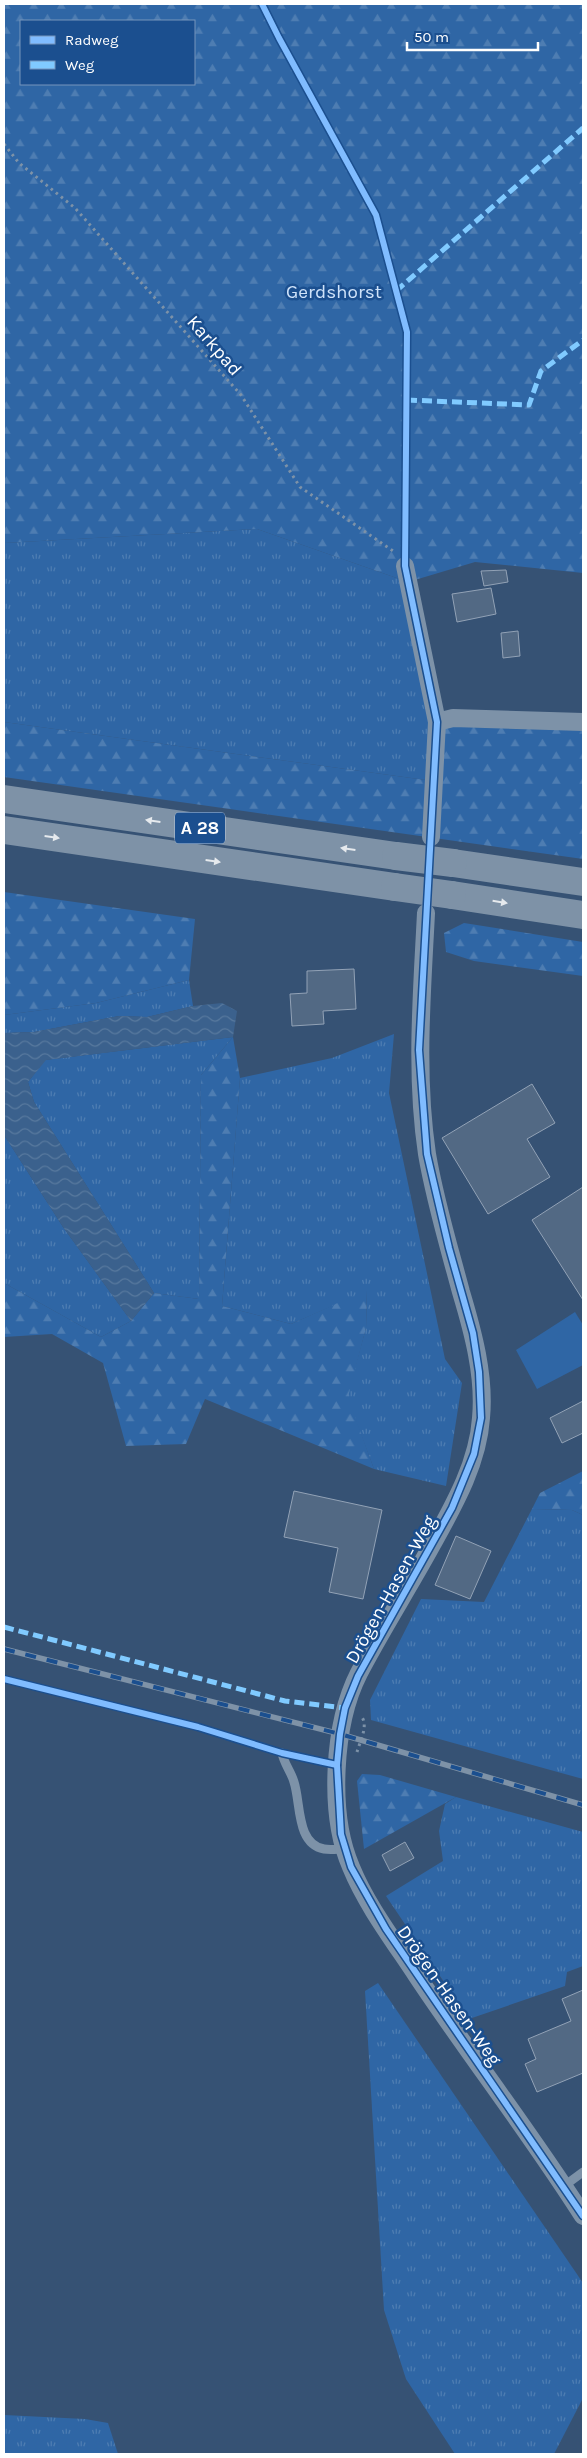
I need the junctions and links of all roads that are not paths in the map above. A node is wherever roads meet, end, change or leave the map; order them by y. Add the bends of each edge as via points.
1 (401, 560) road end
2 (437, 722) junction
3 (583, 722) edge
4 (4, 799) edge
5 (4, 830) edge
6 (430, 837) dead end
7 (583, 882) edge
8 (426, 913) dead end
9 (583, 915) edge
10 (282, 1753) dead end
11 (344, 1848) junction
12 (583, 2172) edge
13 (564, 2186) junction
14 (583, 2216) edge

1 - 2 street
2 - 3 street via 453,718
2 - 6 street
7 -> 4 highway, A 28, bridge
5 -> 9 highway, A 28, bridge
8 - 11 street, Drögen-Hasen-Weg via 419,1050 427,1154 473,1333 481,1418 474,1454 452,1508 358,1676 345,1708 337,1765
10 - 11 lane via 294,1781 306,1836 312,1844 325,1849
11 - 13 street, Drögen-Hasen-Weg via 355,1865 366,1898
12 - 13 lane
13 - 14 street, Drögen-Hasen-Weg

